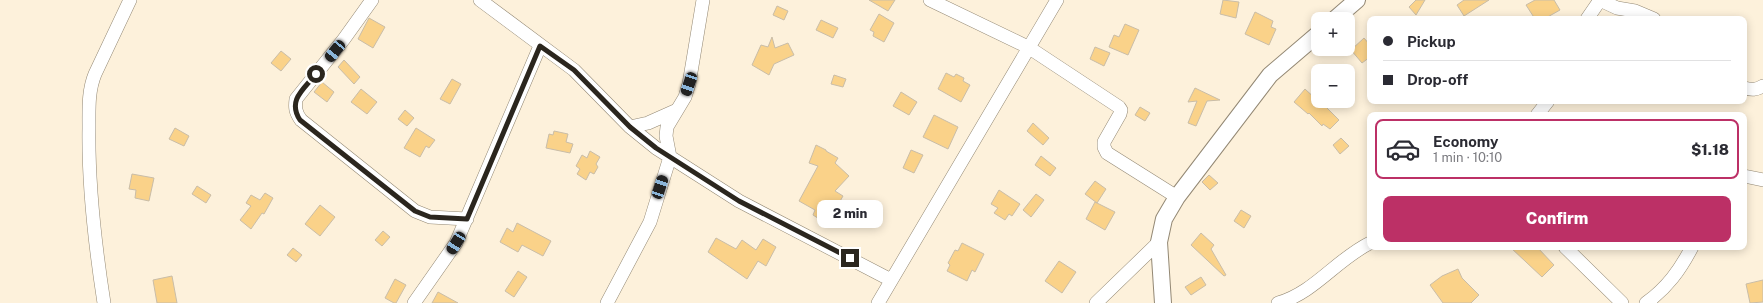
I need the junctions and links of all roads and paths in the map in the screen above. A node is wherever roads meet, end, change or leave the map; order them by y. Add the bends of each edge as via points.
1 (130, 0) edge
2 (372, 0) edge
3 (480, 0) edge
4 (703, 0) edge
5 (930, 0) edge
6 (1057, 0) edge
7 (1357, 0) edge
8 (1343, 12) edge
9 (1589, 16) edge
10 (1646, 16) edge
11 (1311, 40) edge
12 (540, 46) junction
13 (1028, 47) junction
14 (1763, 86) edge
15 (1747, 89) edge
16 (1546, 104) edge
17 (675, 111) junction
18 (1539, 112) edge
19 (630, 127) junction
20 (670, 157) junction
21 (1747, 177) edge
22 (1763, 180) edge
23 (1177, 197) junction
24 (467, 219) junction
25 (1159, 242) junction
26 (1367, 245) edge
27 (1568, 250) edge
28 (1690, 250) edge
29 (891, 280) junction
30 (104, 303) edge
31 (414, 303) edge
32 (607, 303) edge
33 (878, 303) edge
34 (1096, 303) edge
35 (1163, 303) edge
36 (1278, 303) edge
37 (1622, 303) edge
38 (1646, 303) edge

1 - 30 street via 95,74 89,97 94,234
2 - 24 street via 296,99 296,113 300,120 415,211 430,217
3 - 12 street
4 - 17 street via 689,84 685,97
5 - 13 street
6 - 13 street
7 - 8 street
9 - 10 street via 1600,0
11 - 23 street via 1270,75
12 - 19 street via 574,70
12 - 24 street
13 - 23 street via 1119,107 1120,114 1104,142 1107,153
13 - 29 street
14 - 15 street via 1758,89
16 - 18 street
17 - 19 street via 648,123
17 - 20 street via 667,127 666,136
19 - 20 street
20 - 29 street via 739,201
20 - 32 street via 650,222
21 - 22 street
23 - 25 street via 1164,219
24 - 31 street via 450,253
25 - 34 street
25 - 35 street
26 - 36 street via 1297,296
27 - 37 street
28 - 38 street via 1661,292
29 - 33 street

